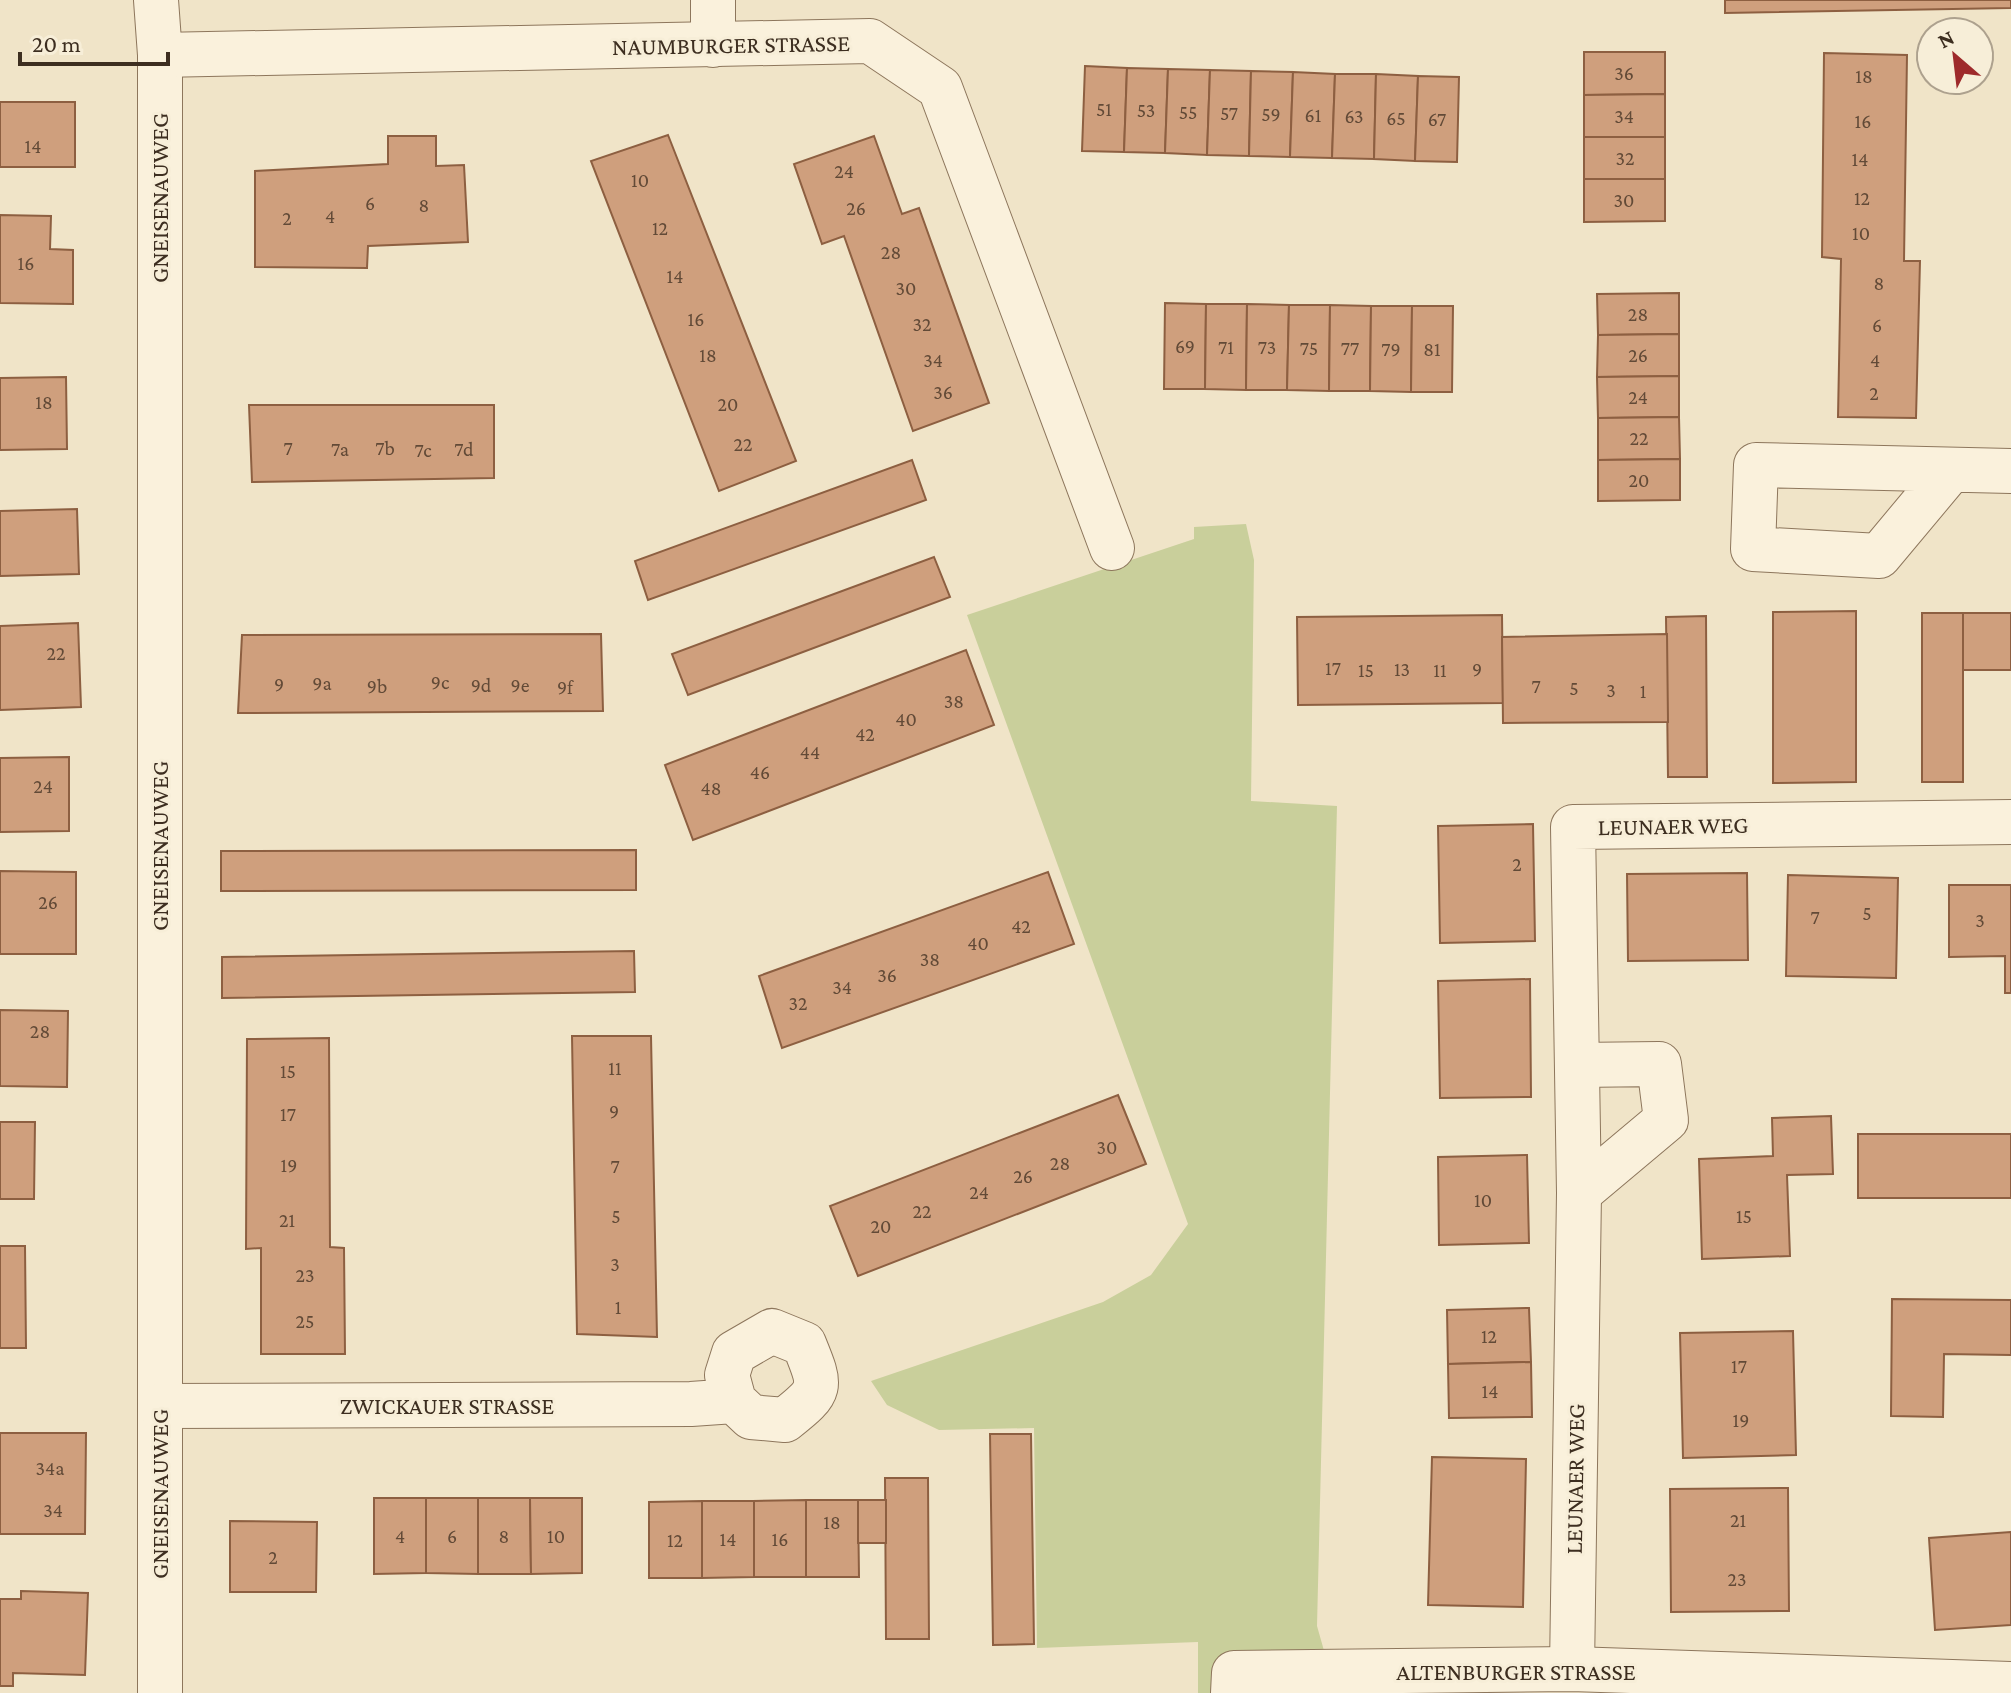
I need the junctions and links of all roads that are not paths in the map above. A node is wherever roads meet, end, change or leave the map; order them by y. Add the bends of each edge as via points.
1 (156, 0) edge
2 (713, 0) edge
3 (713, 45) junction
4 (160, 55) junction
5 (1950, 471) dead end
6 (2011, 471) edge
7 (1112, 548) dead end
8 (2011, 822) edge
9 (1577, 1065) junction
10 (1579, 1193) junction
11 (734, 1401) dead end
12 (160, 1406) junction
13 (1572, 1669) junction
14 (2011, 1684) edge
15 (160, 1693) edge
16 (1233, 1693) edge

1 - 4 street, GNEISENAUWEG
2 - 3 street
3 - 4 street, NAUMBURGER STRASSE
3 - 7 street, NAUMBURGER STRASSE via 870,41 940,88
4 - 12 street, GNEISENAUWEG
5 - 6 street
8 - 9 street, LEUNAER WEG via 1573,827
9 - 10 street, LEUNAER WEG
9 - 10 street via 1659,1064 1666,1120
10 - 13 street, LEUNAER WEG
11 - 12 street, ZWICKAUER STRASSE
12 - 15 street, GNEISENAUWEG
13 - 14 street, ALTENBURGER STRASSE
13 - 16 street, ALTENBURGER STRASSE via 1234,1673

